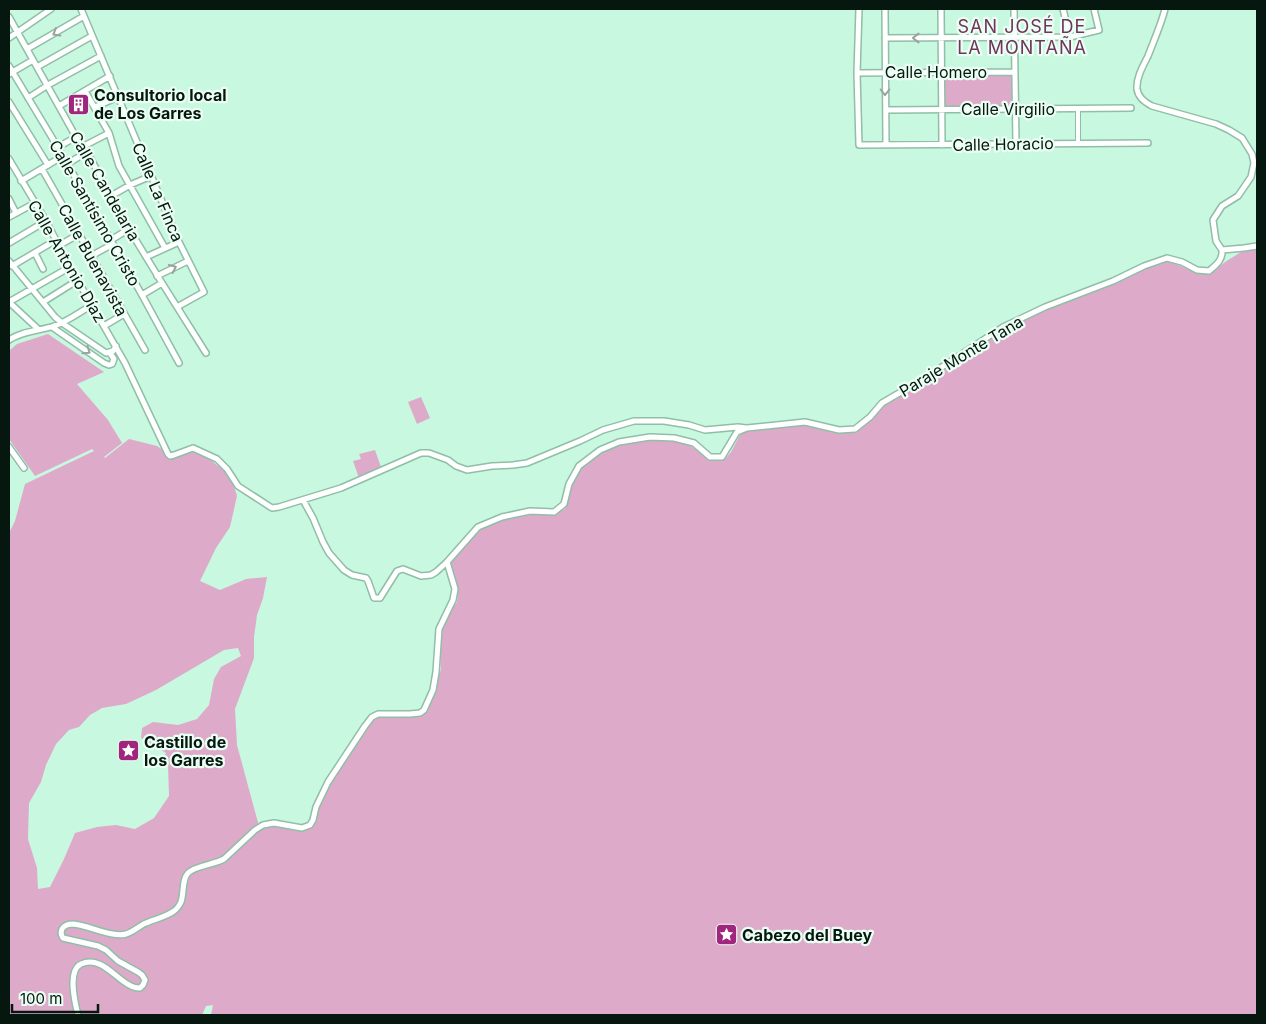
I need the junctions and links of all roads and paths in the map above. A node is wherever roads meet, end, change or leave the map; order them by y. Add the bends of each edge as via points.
1 (51, 9) edge
2 (81, 9) edge
3 (859, 9) edge
4 (885, 9) edge
5 (941, 9) edge
6 (1014, 9) edge
7 (1063, 9) edge
8 (1094, 9) edge
9 (1165, 9) edge
10 (84, 16) junction
11 (9, 17) edge
12 (18, 32) junction
13 (92, 36) junction
14 (1070, 37) junction
15 (9, 38) edge
16 (885, 38) junction
17 (941, 38) junction
18 (1015, 38) junction
19 (27, 49) junction
20 (101, 56) junction
21 (33, 60) junction
22 (9, 66) edge
23 (37, 67) junction
24 (885, 72) junction
25 (941, 72) junction
26 (1015, 72) junction
27 (10, 73) edge
28 (857, 73) junction
29 (110, 76) junction
30 (48, 86) junction
31 (85, 91) junction
32 (118, 97) junction
33 (28, 98) junction
34 (9, 102) edge
35 (59, 106) junction
36 (95, 108) junction
37 (1078, 108) junction
38 (1131, 108) dead end
39 (942, 109) junction
40 (1016, 109) junction
41 (886, 110) junction
42 (109, 133) junction
43 (76, 137) junction
44 (1078, 143) junction
45 (1148, 143) dead end
46 (1016, 144) junction
47 (886, 145) junction
48 (942, 145) junction
49 (58, 147) junction
50 (82, 147) junction
51 (87, 152) junction
52 (63, 156) junction
53 (9, 159) edge
54 (68, 164) junction
55 (48, 165) junction
56 (42, 169) junction
57 (151, 176) junction
58 (22, 181) junction
59 (130, 185) junction
60 (111, 196) junction
61 (9, 199) edge
62 (35, 203) junction
63 (16, 213) junction
64 (9, 217) edge
65 (46, 221) junction
66 (129, 229) junction
67 (79, 234) junction
68 (112, 242) junction
69 (179, 242) junction
70 (9, 243) edge
71 (58, 243) junction
72 (1257, 246) edge
73 (165, 248) junction
74 (1222, 250) junction
75 (35, 253) junction
76 (91, 256) junction
77 (146, 257) junction
78 (188, 261) junction
79 (11, 264) edge
80 (70, 266) junction
81 (43, 269) dead end
82 (157, 276) junction
83 (78, 280) junction
84 (162, 284) junction
85 (32, 288) junction
86 (142, 295) junction
87 (9, 302) edge
88 (43, 302) junction
89 (92, 305) junction
90 (177, 307) junction
91 (124, 314) junction
92 (62, 323) junction
93 (104, 326) junction
94 (52, 327) junction
95 (38, 329) junction
96 (9, 340) edge
97 (116, 346) junction
98 (145, 350) dead end
99 (110, 353) junction
100 (206, 353) dead end
101 (124, 361) junction
102 (114, 362) junction
103 (179, 363) dead end
104 (746, 428) junction
105 (9, 447) edge
106 (168, 454) joint
107 (24, 468) dead end
108 (303, 500) junction
109 (447, 562) junction
110 (78, 1015) edge

1 - 12 street
2 - 10 street, Calle La Finca
3 - 28 street
4 - 16 street
5 - 17 street
6 - 18 street
7 - 14 street
8 - 14 street via 1099,30
9 - 74 street via 1140,74 1139,94 1146,104 1229,130 1242,138 1252,154 1252,177 1238,196 1222,206 1213,220 1216,241
10 - 13 street, Calle La Finca
10 -> 19 street
11 - 12 street, Calle Candelaria
12 - 15 street
12 - 19 street, Calle Candelaria
13 - 20 street, Calle La Finca
13 - 23 street
14 - 18 street
17 -> 16 street
16 - 24 street
17 - 18 street
17 - 25 street
18 - 26 street
19 - 21 street, Calle Candelaria
20 - 29 street, Calle La Finca
20 - 30 street
21 - 23 street, Calle Candelaria
21 - 27 street
22 - 27 street, Calle Santísimo Cristo
23 - 30 street, Calle Candelaria
24 - 25 street, Calle Homero
24 - 28 street, Calle Homero
24 -> 41 street
25 - 26 street, Calle Homero
25 - 39 street
26 - 40 street
27 - 33 street, Calle Santísimo Cristo
28 - 47 street, Calle Horacio via 859,145
29 - 31 street
29 - 32 street, Calle La Finca
30 - 33 street
30 - 35 street, Calle Candelaria
31 - 35 street
31 - 36 street
32 - 36 street
32 - 57 street, Calle La Finca
33 - 49 street, Calle Santísimo Cristo
34 - 55 street
35 - 43 street, Calle Candelaria
36 - 42 street
37 - 38 street, Calle Virgilio
37 - 40 street, Calle Virgilio
37 - 44 street
39 - 40 street, Calle Virgilio
39 - 41 street, Calle Virgilio
39 - 48 street
40 - 46 street
41 - 47 street
42 - 50 street
42 - 59 street via 119,166
43 - 49 street
43 - 50 street, Calle Candelaria
44 - 45 street, Calle Horacio
44 - 46 street, Calle Horacio
46 - 48 street, Calle Horacio
47 - 48 street, Calle Horacio
49 - 52 street, Calle Santísimo Cristo
50 - 51 street, Calle Candelaria
51 - 54 street
51 - 60 street, Calle Candelaria
52 - 54 street, Calle Santísimo Cristo
52 - 55 street
53 - 58 street, Calle Antonio Díaz
54 - 68 street, Calle Santísimo Cristo
55 - 56 street
56 - 58 street
56 - 67 street, Calle Buenavista
57 - 59 street
57 - 69 street, Calle La Finca
58 - 62 street, Calle Antonio Díaz
59 - 60 street
59 - 73 street
60 - 66 street, Calle Candelaria
61 - 63 street
62 - 63 street
62 - 65 street, Calle Antonio Díaz
63 - 64 street
65 - 70 street
65 - 71 street, Calle Antonio Díaz
66 - 68 street
66 - 77 street, Calle Candelaria
67 - 71 street
67 - 76 street, Calle Buenavista
68 - 76 street
68 - 86 street, Calle Santísimo Cristo
69 - 73 street
69 - 78 street, Calle La Finca
71 - 75 street
71 - 80 street, Calle Antonio Díaz
72 - 74 street
73 - 77 street
74 - 104 street, Paraje Monte Tana via 1223,256 1209,271 1196,270 1167,258 1003,327 882,403 856,429 839,430 805,422
75 - 79 street
75 - 81 street
76 - 91 street, Calle Buenavista
77 - 82 street, Calle Candelaria
82 -> 78 street
78 - 90 street, Calle La Finca via 204,292
79 - 85 street
80 - 83 street, Calle Antonio Díaz
80 - 85 street
82 - 84 street, Calle Candelaria
83 - 88 street
83 - 89 street, Calle Antonio Díaz
84 - 86 street
84 - 90 street, Calle Candelaria
85 - 87 street
85 - 88 street
86 - 103 street, Calle Santísimo Cristo
87 - 95 street
88 - 92 street
89 - 92 street
89 - 93 street, Calle Antonio Díaz
90 - 100 street, Calle Candelaria
91 - 93 street
91 - 98 street, Calle Buenavista
92 - 94 street
92 - 99 street
93 - 97 street, Calle Antonio Díaz
94 - 95 street
94 -> 102 street via 104,363
95 - 96 street
97 - 99 street
97 - 101 street, Calle Antonio Díaz
99 - 102 street
101 - 102 street
101 - 106 street, Calle Antonio Díaz
104 - 108 street, Paraje Monte Tana via 705,430 664,421 634,421 603,430 527,463 467,470 448,460 421,453 341,488
104 - 109 street via 737,432 722,457 710,457 694,444 674,438 650,436 619,442 600,450 579,466 569,484 564,504 554,512 530,511 478,527
105 - 107 street
106 - 108 street, Paraje Monte Tana via 193,448 217,459 228,469 238,486 272,508
108 - 109 street via 329,553 344,570 366,578 374,598 380,598 397,571 403,569 427,576
109 - 110 street via 455,589 454,600 439,629 433,690 424,710 372,717 328,782 310,825 302,828 274,823 255,830 218,863 188,873 177,910 126,934 74,924 64,926 61,931 63,938 106,950 145,980 140,988 135,988 106,967 95,963 81,964 73,976

